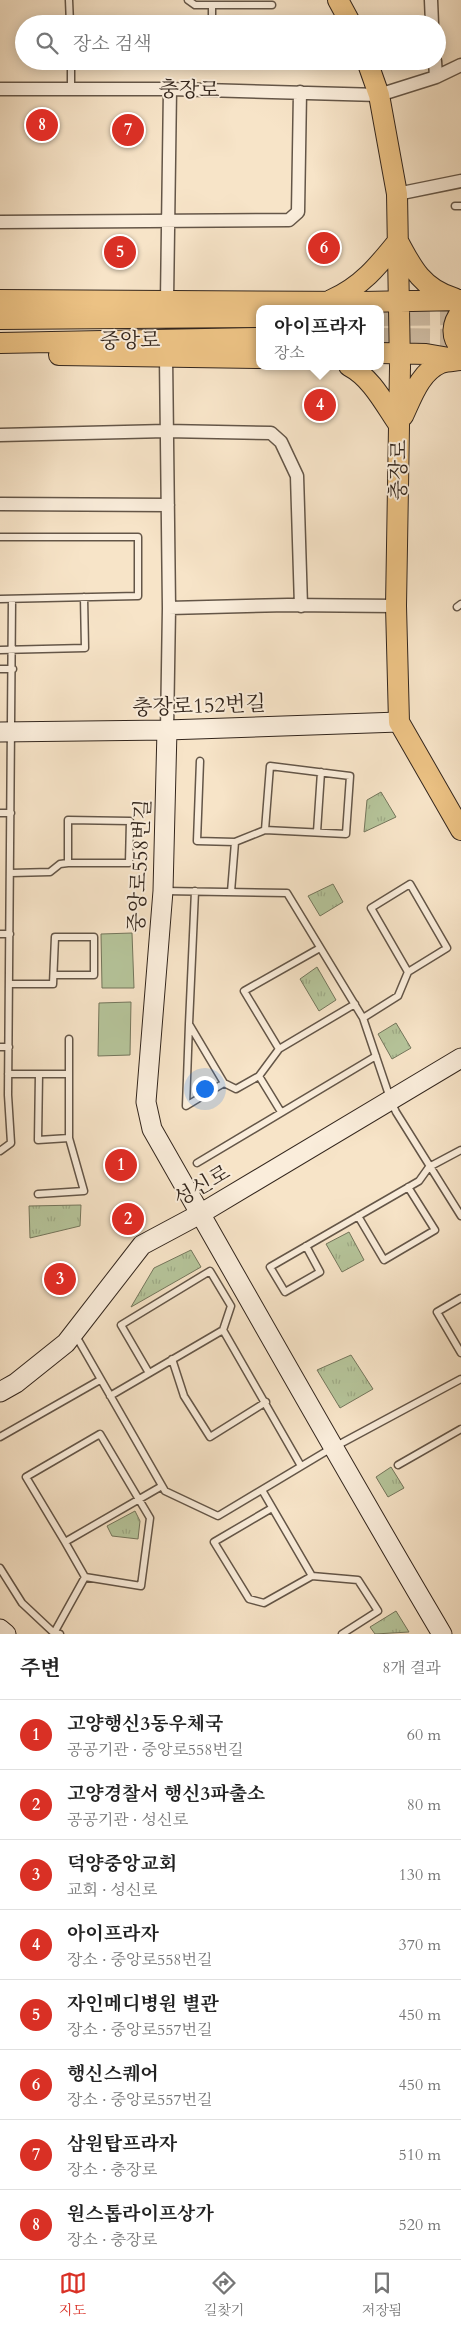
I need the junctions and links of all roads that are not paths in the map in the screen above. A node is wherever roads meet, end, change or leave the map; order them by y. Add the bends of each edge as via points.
1 (69, 0) edge
2 (188, 0) edge
3 (338, 0) edge
4 (431, 0) edge
5 (272, 5) dead end
6 (212, 6) junction
7 (70, 15) edge
8 (212, 15) edge
9 (346, 15) edge
10 (432, 15) edge
11 (461, 65) edge
12 (71, 70) edge
13 (370, 70) edge
14 (436, 70) edge
15 (436, 77) junction
16 (0, 89) edge
17 (170, 89) junction
18 (71, 90) junction
19 (300, 92) junction
20 (379, 95) junction
21 (461, 180) edge
22 (397, 194) junction
23 (0, 222) edge
24 (168, 223) junction
25 (398, 241) junction
26 (0, 300) edge
27 (167, 300) junction
28 (461, 300) edge
29 (399, 301) junction
30 (323, 304) edge
31 (461, 312) edge
32 (256, 317) edge
33 (0, 319) edge
34 (256, 338) edge
35 (0, 343) edge
36 (461, 348) edge
37 (384, 353) edge
38 (400, 353) junction
39 (0, 354) edge
40 (166, 357) junction
41 (256, 358) edge
42 (461, 360) edge
43 (355, 370) edge
44 (399, 425) junction
45 (166, 431) junction
46 (0, 435) edge
47 (0, 504) edge
48 (168, 505) junction
49 (0, 537) edge
50 (84, 597) junction
51 (0, 599) edge
52 (12, 599) junction
53 (301, 606) junction
54 (396, 606) junction
55 (169, 608) junction
56 (12, 649) junction
57 (0, 650) edge
58 (0, 669) edge
59 (13, 669) junction
60 (398, 722) junction
61 (167, 730) junction
62 (6, 732) edge
63 (200, 761) dead end
64 (321, 772) junction
65 (0, 813) edge
66 (12, 814) junction
67 (265, 830) junction
68 (461, 830) edge
69 (317, 832) junction
70 (234, 842) junction
71 (68, 863) junction
72 (11, 873) junction
73 (163, 891) junction
74 (195, 891) junction
75 (231, 892) junction
76 (0, 934) edge
77 (10, 934) junction
78 (320, 948) junction
79 (408, 972) junction
80 (54, 974) junction
81 (10, 984) junction
82 (355, 1004) junction
83 (363, 1018) junction
84 (189, 1024) junction
85 (69, 1039) dead end
86 (0, 1047) edge
87 (9, 1047) junction
88 (279, 1049) junction
89 (376, 1056) junction
90 (461, 1058) edge
91 (8, 1074) junction
92 (39, 1074) junction
93 (68, 1074) junction
94 (258, 1076) junction
95 (224, 1083) junction
96 (0, 1095) edge
97 (8, 1095) junction
98 (391, 1101) junction
99 (281, 1112) junction
100 (69, 1138) junction
101 (461, 1150) edge
102 (0, 1151) edge
103 (197, 1163) dead end
104 (429, 1167) junction
105 (408, 1187) junction
106 (38, 1194) dead end
107 (200, 1214) junction
108 (358, 1216) junction
109 (461, 1216) edge
110 (306, 1246) junction
111 (461, 1298) edge
112 (223, 1330) junction
113 (73, 1333) junction
114 (461, 1353) edge
115 (172, 1359) junction
116 (149, 1373) junction
117 (461, 1379) edge
118 (100, 1380) junction
119 (0, 1392) edge
120 (110, 1396) junction
121 (266, 1402) junction
122 (461, 1429) edge
123 (0, 1437) edge
124 (334, 1447) junction
125 (302, 1466) junction
126 (398, 1466) dead end
127 (162, 1486) junction
128 (262, 1490) junction
129 (139, 1499) junction
130 (272, 1508) junction
131 (65, 1542) junction
132 (0, 1568) edge
133 (312, 1576) junction
134 (85, 1577) junction
135 (0, 1629) edge
136 (57, 1633) edge
137 (6, 1634) edge
138 (342, 1634) edge
139 (442, 1634) edge

1 - 7 lane
2 - 6 lane via 195,6
3 - 9 main road
4 - 10 street
5 - 6 lane
6 - 8 lane
11 - 15 street
12 - 18 lane
13 - 20 main road, 충장로
14 - 15 street
15 - 20 street
16 - 18 street, 충장로
17 - 18 street, 충장로
17 - 19 street, 충장로
17 - 24 street
19 - 20 street, 충장로
19 - 24 street via 298,212 289,220
20 - 22 main road, 충장로
21 - 22 street
22 - 25 main road, 충장로
23 - 24 street
24 - 27 street
25 - 28 main road via 409,263 426,284 437,293
25 - 29 main road, 충장로
25 - 30 main road via 372,273 345,294
26 - 27 main road
27 - 30 main road
28 - 29 main road
29 - 30 main road
29 - 38 main road, 충장로
31 - 36 main road via 455,320 453,332
32 - 33 main road, 중앙로
34 - 35 main road, 중앙로
37 - 38 main road
38 - 42 main road
38 - 44 main road, 충장로
39 - 40 main road
40 - 41 main road
40 - 45 street, 중앙로558번길
42 - 44 main road via 441,363 430,371 417,385
43 - 44 main road via 363,376
44 - 54 main road, 충장로
45 - 46 street
45 - 48 street, 중앙로558번길
45 - 53 street via 271,433 281,442 297,476
47 - 48 street
48 - 55 street, 중앙로558번길
49 - 50 lane via 138,537 138,596
50 - 52 lane
50 - 56 lane via 85,648
51 - 52 lane
52 - 56 lane
53 - 54 street
53 - 55 street
54 - 60 main road, 충장로
55 - 61 street, 중앙로558번길
56 - 57 lane
56 - 59 lane
58 - 59 lane
59 - 62 lane
60 - 61 street, 충장로152번길
60 - 68 main road, 충장로
61 - 62 street, 충장로152번길
61 - 73 street, 중앙로558번길
62 - 66 lane
63 - 70 lane via 197,841
64 - 67 lane via 270,766
64 - 69 lane
64 - 69 lane via 350,776 346,834
65 - 66 lane
66 - 72 lane
67 - 69 lane
67 - 70 lane
70 - 75 lane
71 - 71 lane via 130,863 130,821 68,820
71 - 72 lane via 60,864 50,872
72 - 77 lane
73 - 74 lane
73 - 107 street, 중앙로558번길 via 146,1102 152,1129
74 - 75 lane
74 - 84 lane
75 - 78 lane via 287,894
76 - 77 lane
77 - 81 lane
78 - 82 lane
78 - 88 lane via 244,991
79 - 79 lane via 447,948 410,884 371,908
79 - 83 lane via 398,996
80 - 80 lane via 55,937 94,937 94,975
80 - 81 lane via 53,984
81 - 87 lane
82 - 83 lane
82 - 88 lane
83 - 89 lane
84 - 95 lane
84 - 95 lane via 186,1106
85 - 93 lane
86 - 87 lane
87 - 91 lane
88 - 94 lane
89 - 98 lane
89 - 99 lane
90 - 98 street, 성신로
91 - 92 lane
91 - 97 lane
92 - 93 lane
92 - 100 lane via 38,1140
93 - 100 lane
94 - 95 lane via 236,1089
94 - 99 lane
96 - 97 lane
97 - 102 lane via 11,1143
98 - 104 lane
98 - 107 street, 성신로
99 - 103 lane
100 - 106 lane via 84,1191
101 - 104 lane
104 - 105 lane via 419,1181
104 - 109 lane
105 - 108 lane
105 - 108 lane via 435,1230 384,1260
107 - 113 street, 성신로 via 142,1245
107 - 124 street, 중앙로558번길
108 - 110 lane
110 - 110 lane via 320,1272 284,1292 270,1267
111 - 114 lane via 437,1312
112 - 115 lane
112 - 116 lane via 231,1306 210,1271 121,1325
112 - 121 lane
113 - 118 lane
113 - 119 street, 성신로 via 66,1343
115 - 116 lane
115 - 121 lane via 184,1396 210,1437
116 - 120 lane
117 - 124 lane
118 - 120 lane
118 - 123 lane
120 - 127 lane
121 - 125 lane
122 - 126 lane
124 - 125 lane
124 - 139 street, 중앙로558번길
125 - 128 lane
127 - 128 lane via 165,1491 218,1516
127 - 129 lane
128 - 130 lane
129 - 131 lane
129 - 131 lane via 100,1434 26,1477
129 - 134 lane via 150,1518 141,1586
130 - 133 lane
130 - 133 lane via 214,1542 249,1600 264,1603
131 - 134 lane
132 - 136 lane via 22,1603
133 - 138 lane via 358,1580 378,1611
134 - 136 lane
135 - 137 street

